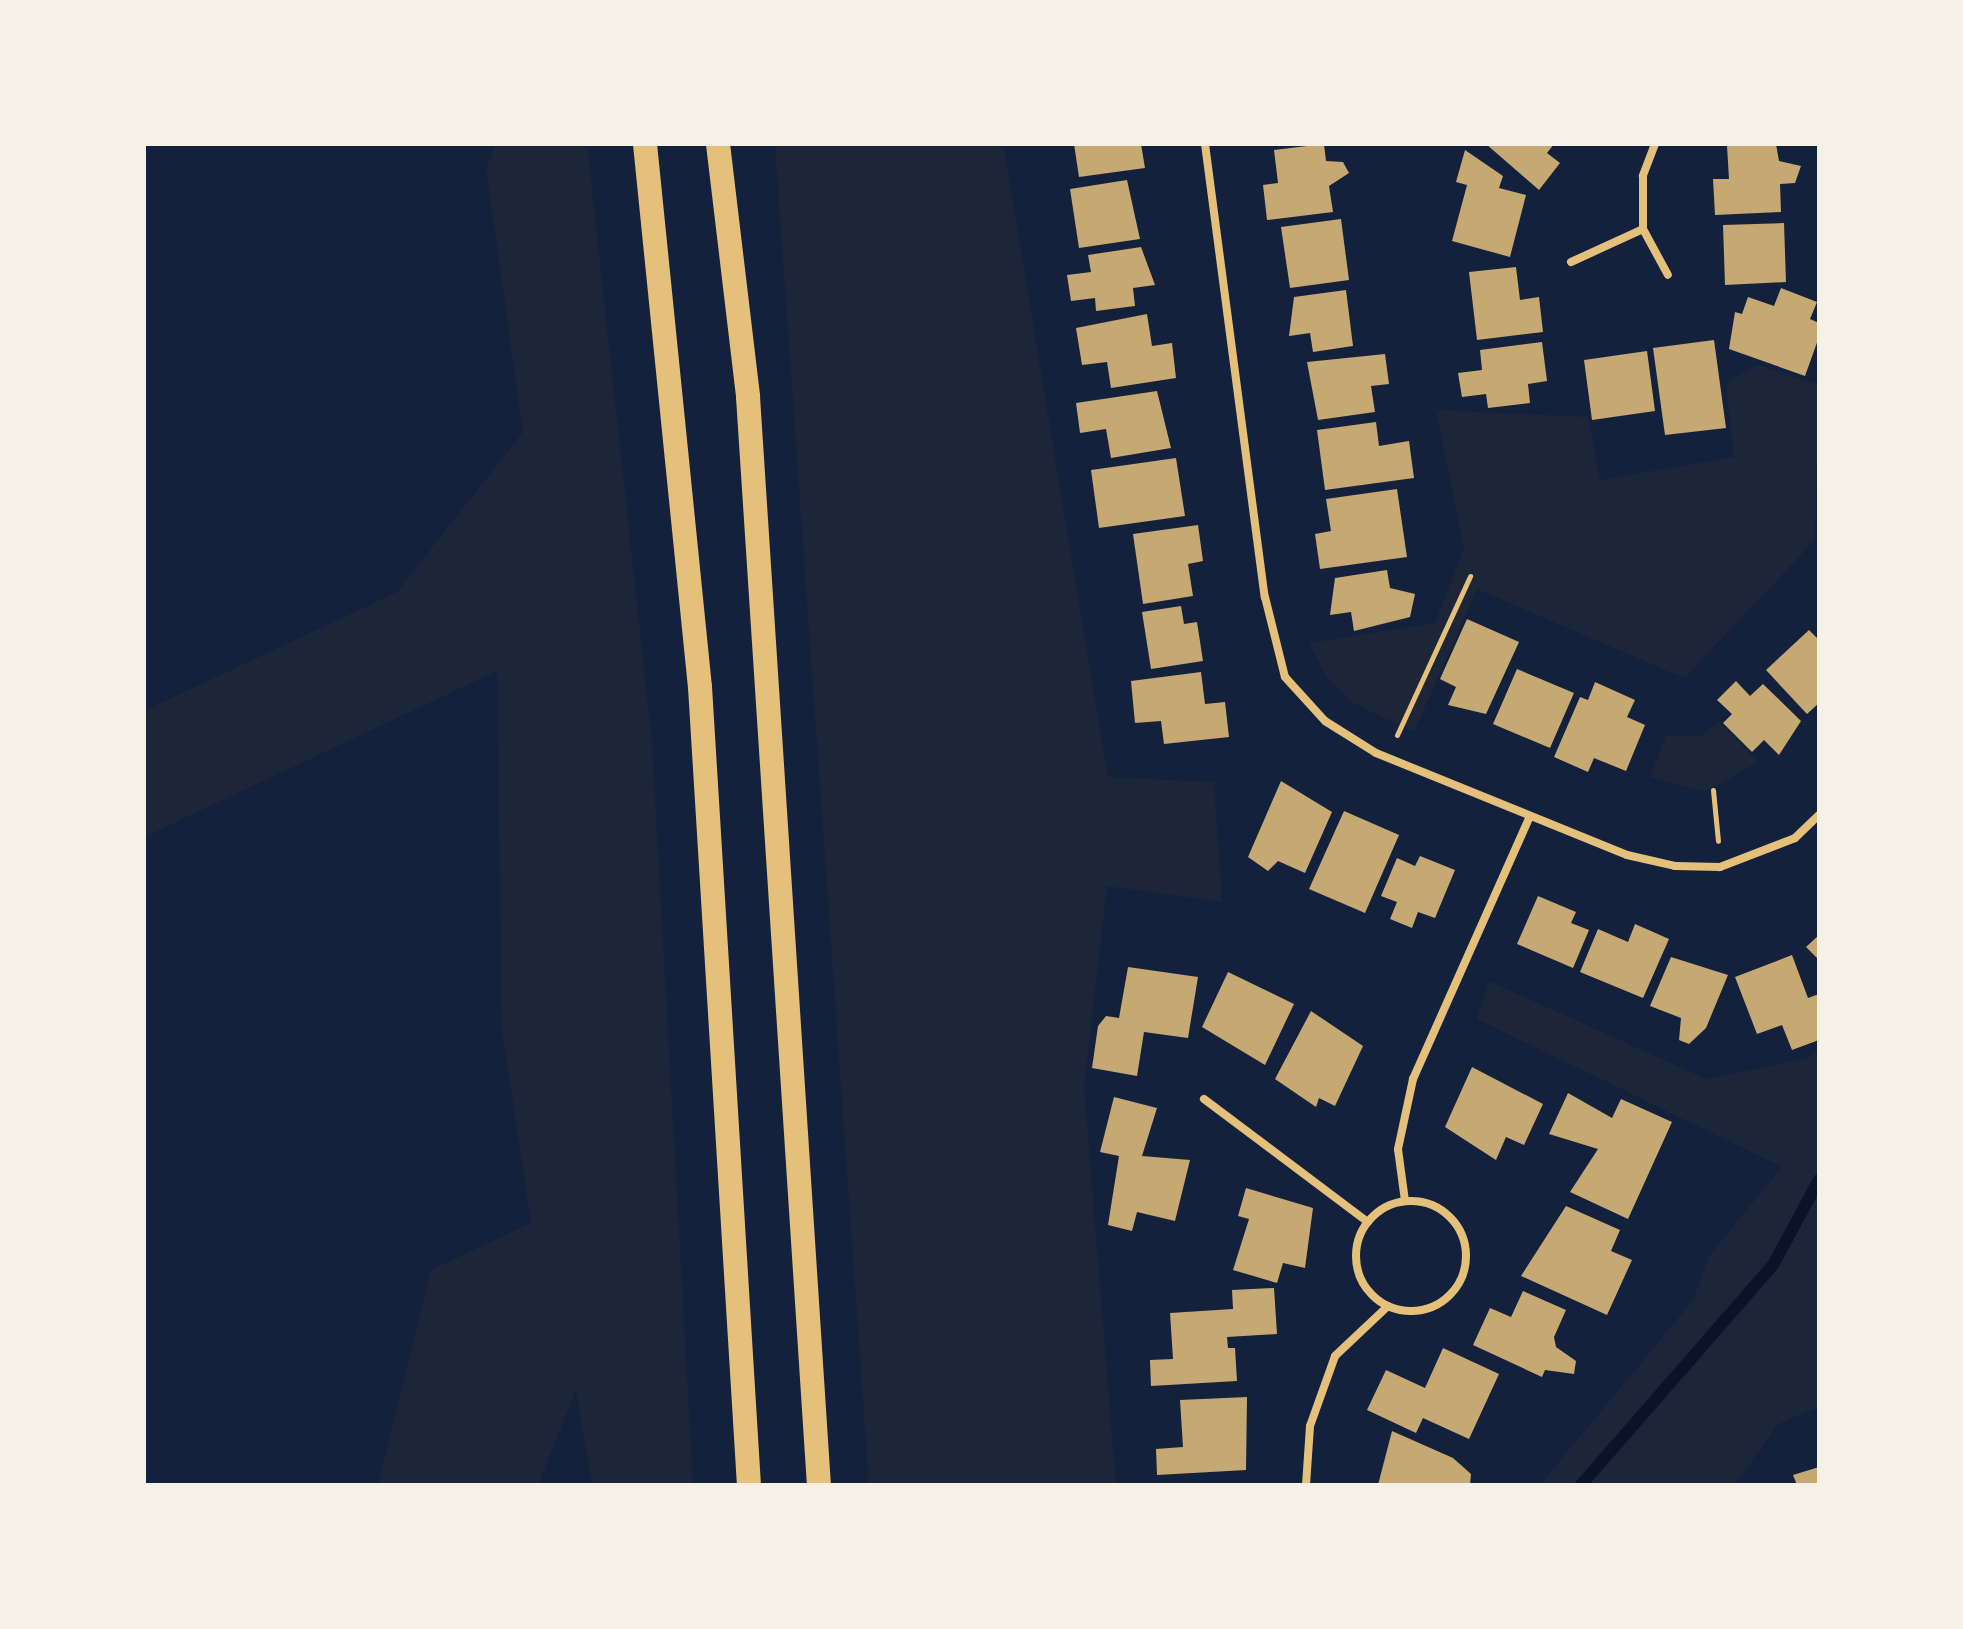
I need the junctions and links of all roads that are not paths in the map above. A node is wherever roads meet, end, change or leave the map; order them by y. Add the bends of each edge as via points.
1 (645, 144) edge
2 (718, 144) edge
3 (1205, 144) edge
4 (1655, 144) edge
5 (1643, 229) junction
6 (1571, 262) dead end
7 (1668, 275) dead end
8 (1819, 815) edge
9 (1530, 816) junction
10 (1204, 1099) dead end
11 (1405, 1201) junction
12 (1368, 1222) junction
13 (1388, 1306) junction
14 (749, 1485) edge
15 (819, 1485) edge
16 (1306, 1485) edge

1 - 14 highway via 700,687
2 - 15 highway via 749,413
3 - 9 street via 1274,637 1285,677 1325,721 1386,757
4 - 5 street via 1643,176
5 - 6 street
5 - 7 street
8 - 9 street via 1795,838 1720,867 1627,855
9 - 11 street via 1413,1079 1398,1149
10 - 12 street
11 - 12 street
11 - 13 street via 1448,1215 1467,1256 1455,1290 1441,1302 1415,1310
12 - 13 street via 1357,1265 1362,1282
13 - 16 street via 1335,1356 1310,1426

